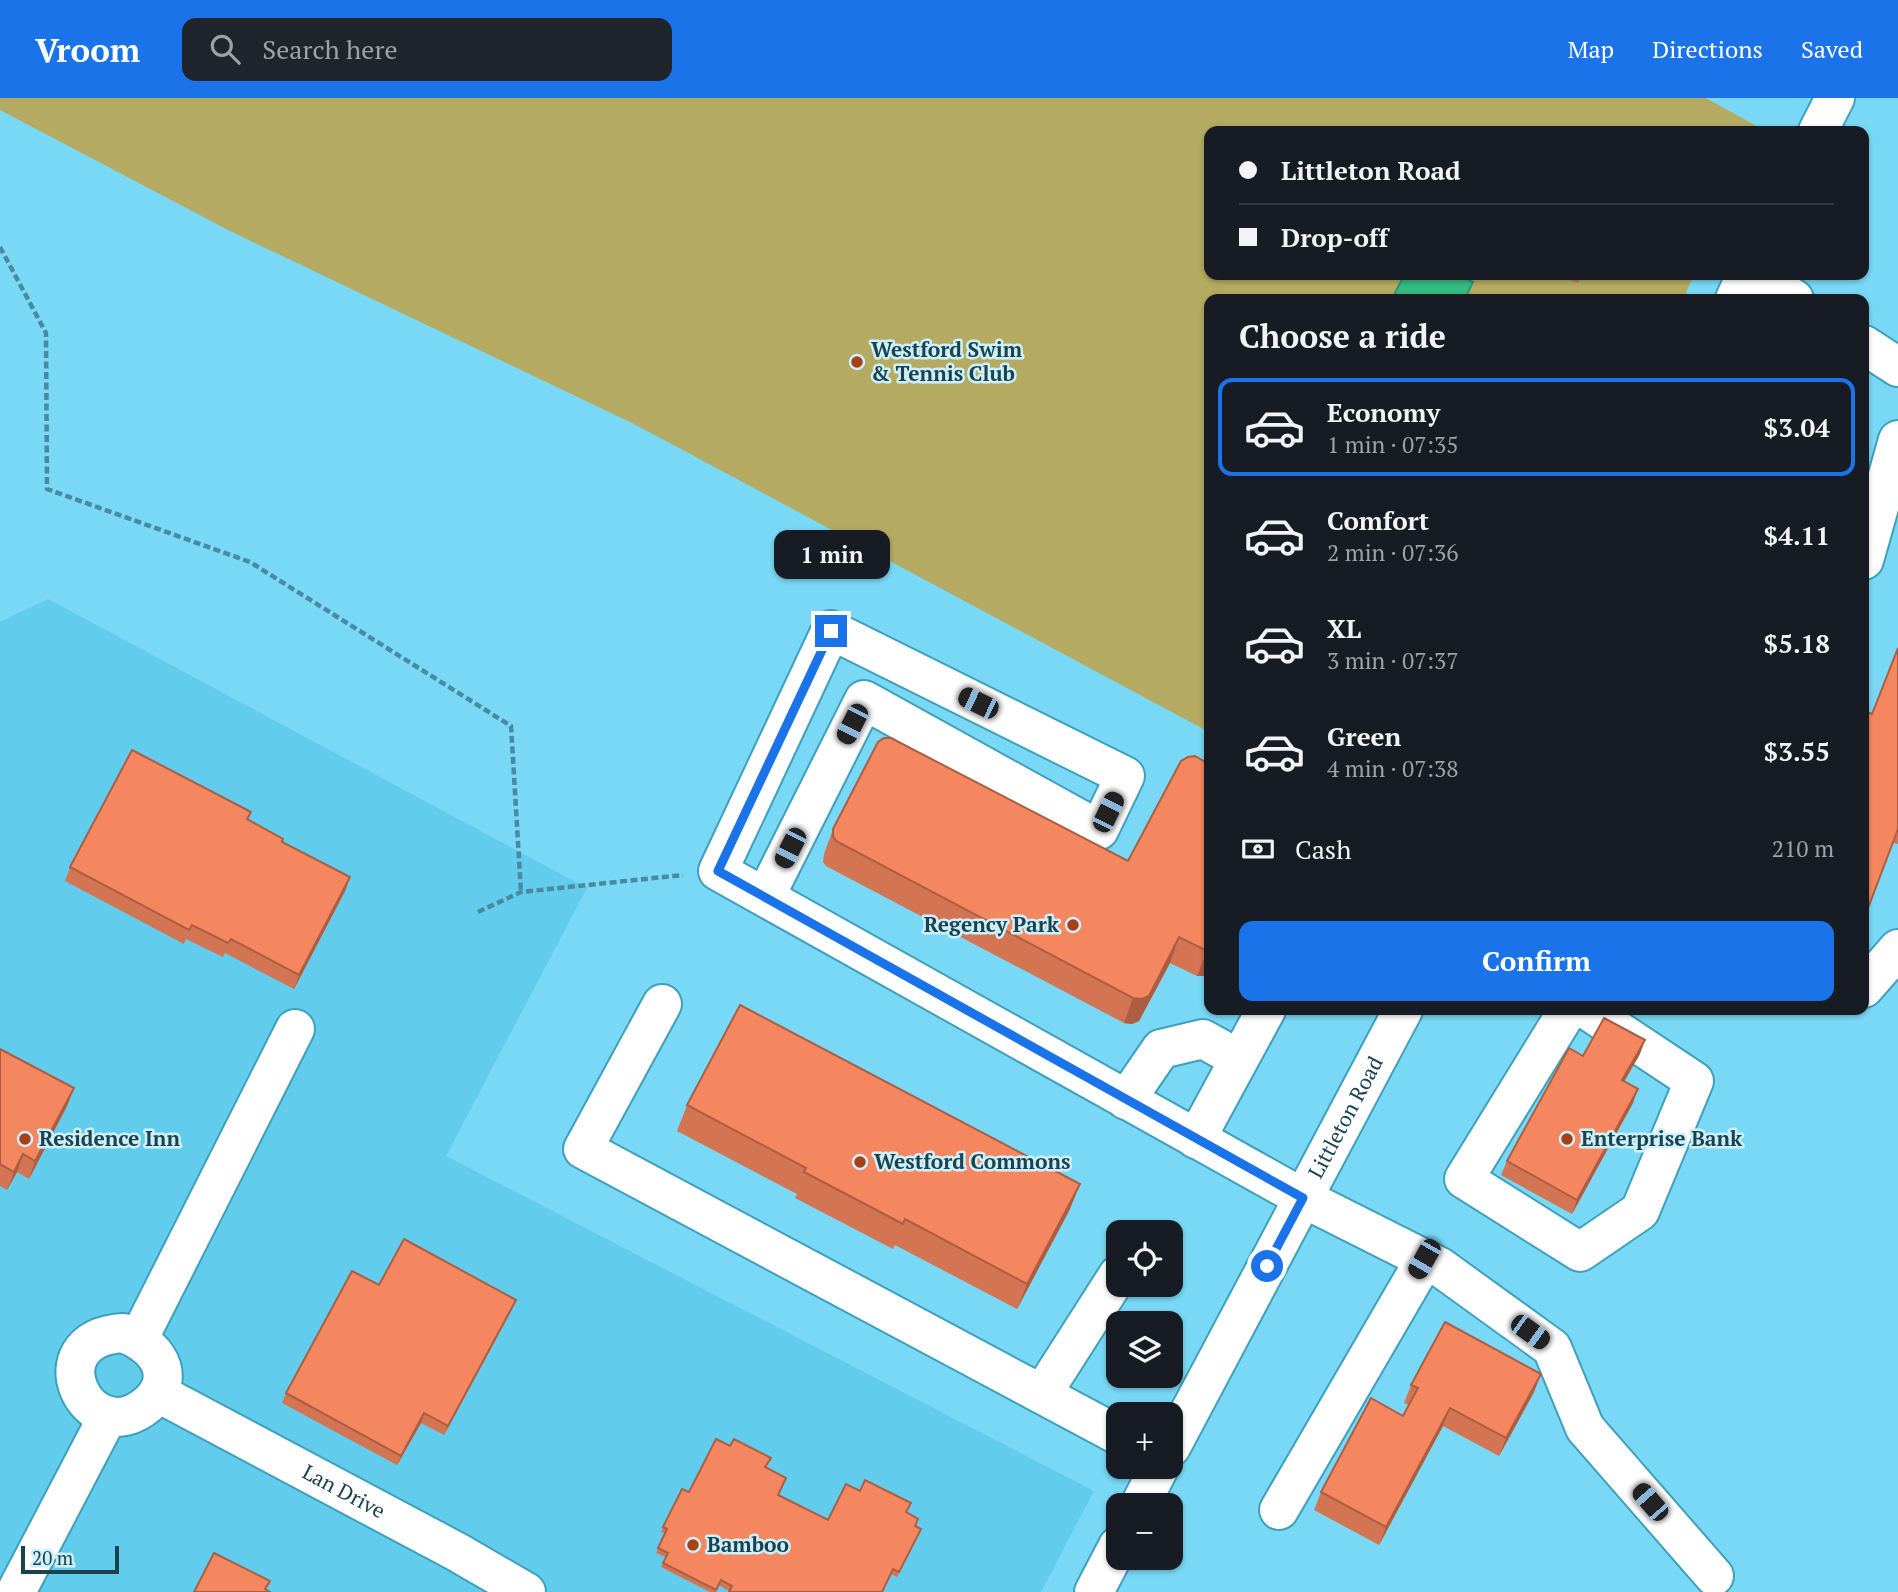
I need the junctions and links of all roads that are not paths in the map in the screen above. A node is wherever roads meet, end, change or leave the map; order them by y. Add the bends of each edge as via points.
1 (1835, 98) edge
2 (1821, 126) edge
3 (1764, 280) edge
4 (1786, 294) edge
5 (1869, 348) edge
6 (1898, 367) edge
7 (1898, 440) edge
8 (1869, 542) edge
9 (765, 897) junction
10 (1898, 949) edge
11 (1869, 983) edge
12 (662, 1004) dead end
13 (1263, 1015) edge
14 (1400, 1015) edge
15 (1565, 1015) edge
16 (1595, 1015) edge
17 (295, 1030) dead end
18 (1239, 1059) junction
19 (1126, 1100) junction
20 (1196, 1139) junction
21 (1303, 1198) junction
22 (1424, 1259) junction
23 (1106, 1294) edge
24 (139, 1338) junction
25 (160, 1394) junction
26 (1042, 1394) junction
27 (107, 1416) junction
28 (1183, 1424) edge
29 (1106, 1429) edge
30 (1279, 1510) dead end
31 (1106, 1569) edge
32 (1714, 1576) dead end
33 (16, 1592) edge
34 (526, 1592) edge
35 (1094, 1592) edge

1 - 2 street
3 - 4 street
5 - 6 street
7 - 8 street
9 - 9 street via 718,871 831,631 1125,776 1099,830 864,699
9 - 19 street
10 - 11 street
12 - 26 street via 583,1149
13 - 18 street
14 - 21 street, Littleton Road
15 - 16 street via 1464,1179 1580,1252 1640,1211 1694,1081
17 - 24 street
18 - 19 street via 1203,1039 1161,1049
18 - 20 street
19 - 20 street
20 - 21 street
21 - 22 street
21 - 28 street, Littleton Road
22 - 30 street
22 - 32 street via 1552,1348 1585,1428
23 - 26 street
24 - 25 street via 154,1350 161,1364
24 - 27 street via 123,1333 102,1336 82,1349 76,1361 79,1392 89,1406
25 - 27 street via 143,1409 126,1416
25 - 34 street, Lan Drive
26 - 29 street
27 - 33 street
31 - 35 street

